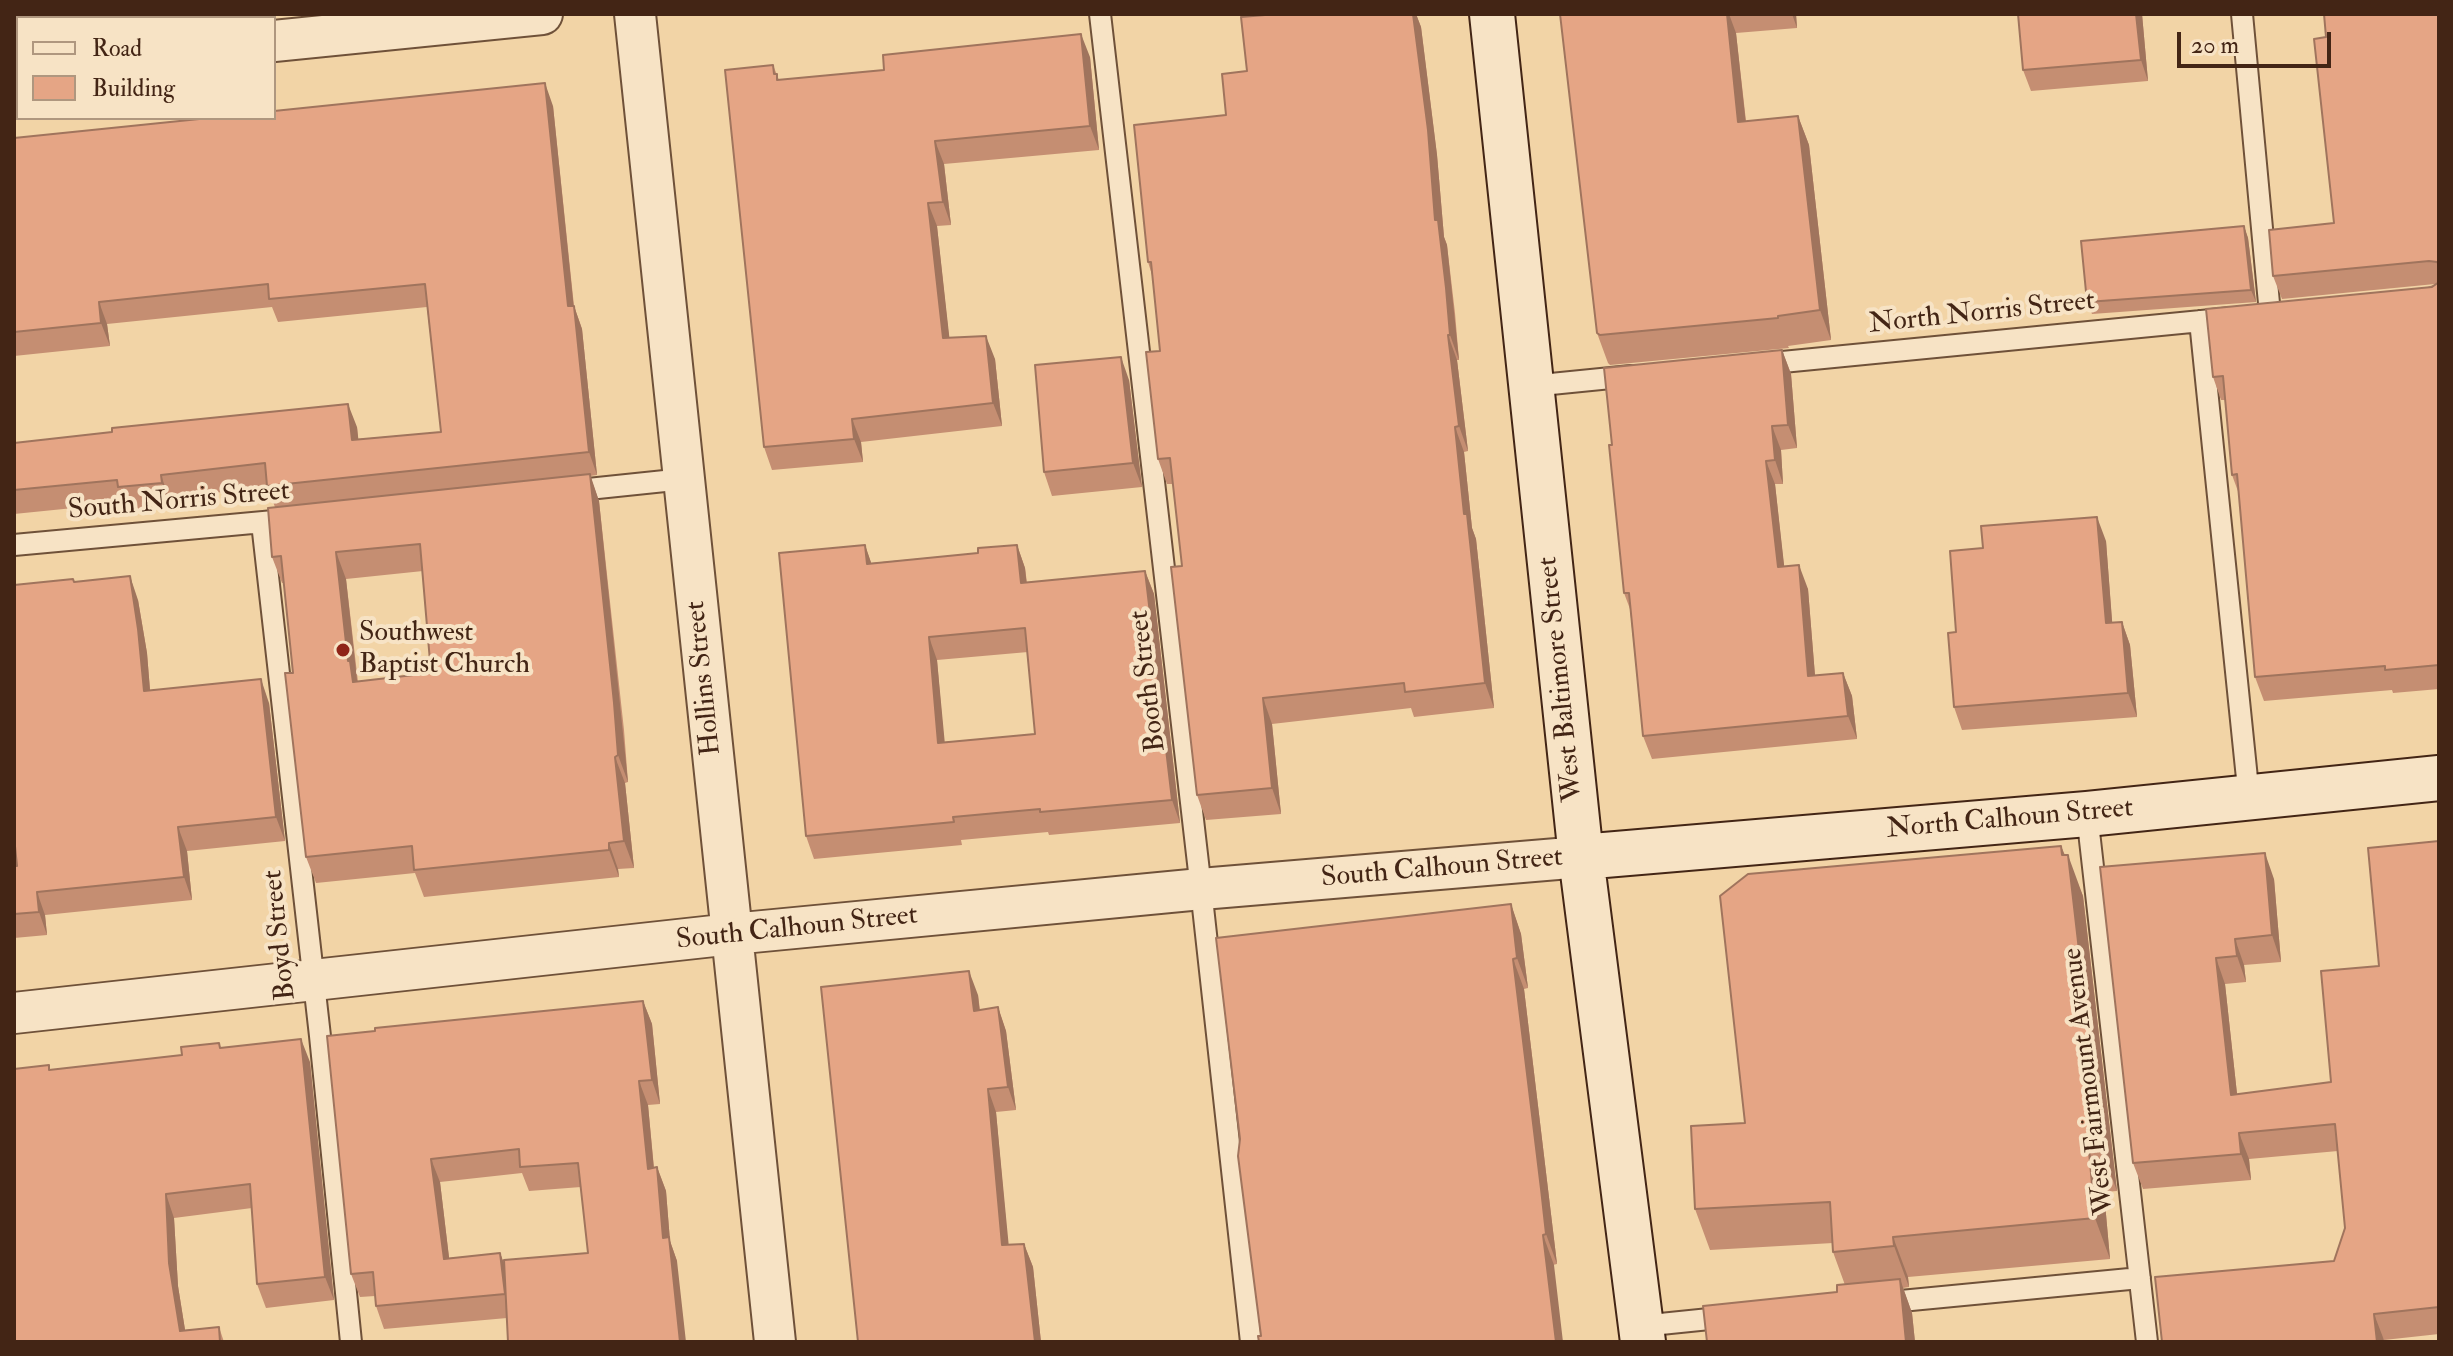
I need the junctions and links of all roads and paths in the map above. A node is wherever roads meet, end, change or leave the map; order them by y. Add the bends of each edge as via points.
1 (542, 14) edge
2 (635, 14) edge
3 (1100, 14) edge
4 (1492, 14) edge
5 (2242, 14) edge
6 (276, 41) edge
7 (2200, 321) junction
8 (1740, 366) edge
9 (1644, 375) edge
10 (1531, 386) junction
11 (684, 479) junction
12 (544, 493) edge
13 (294, 519) edge
14 (262, 523) junction
15 (14, 545) edge
16 (2439, 778) edge
17 (2249, 798) junction
18 (2087, 814) junction
19 (1581, 857) junction
20 (1201, 889) junction
21 (732, 934) junction
22 (314, 982) junction
23 (14, 1013) edge
24 (2140, 1278) junction
25 (1855, 1305) edge
26 (1744, 1316) edge
27 (1642, 1334) edge
28 (351, 1342) edge
29 (775, 1342) edge
30 (1251, 1342) edge
31 (2147, 1342) edge

1 - 6 street
2 - 11 street, Hollins Street
3 - 20 lane, Booth Street
4 - 10 main road, West Baltimore Street
5 - 7 lane, North Norris Street via 2278,313
7 - 8 lane, North Norris Street
7 - 17 lane
9 - 10 lane
10 - 19 main road, West Baltimore Street
11 - 12 lane
11 - 21 street, Hollins Street
13 - 14 lane, South Norris Street
14 - 15 lane, South Norris Street
14 - 22 lane, Boyd Street
16 - 17 main road, North Calhoun Street
17 - 18 main road, North Calhoun Street
18 - 19 main road, North Calhoun Street
18 - 24 lane, West Fairmount Avenue
19 - 20 street, South Calhoun Street
19 - 27 main road, West Baltimore Street
20 - 21 street, South Calhoun Street
20 - 30 lane, Booth Street
21 - 22 street, South Calhoun Street
21 - 29 street, Hollins Street
22 - 23 street, South Calhoun Street
22 - 28 lane, Boyd Street
24 - 25 lane
24 - 31 lane, West Fairmount Avenue
26 - 27 lane

